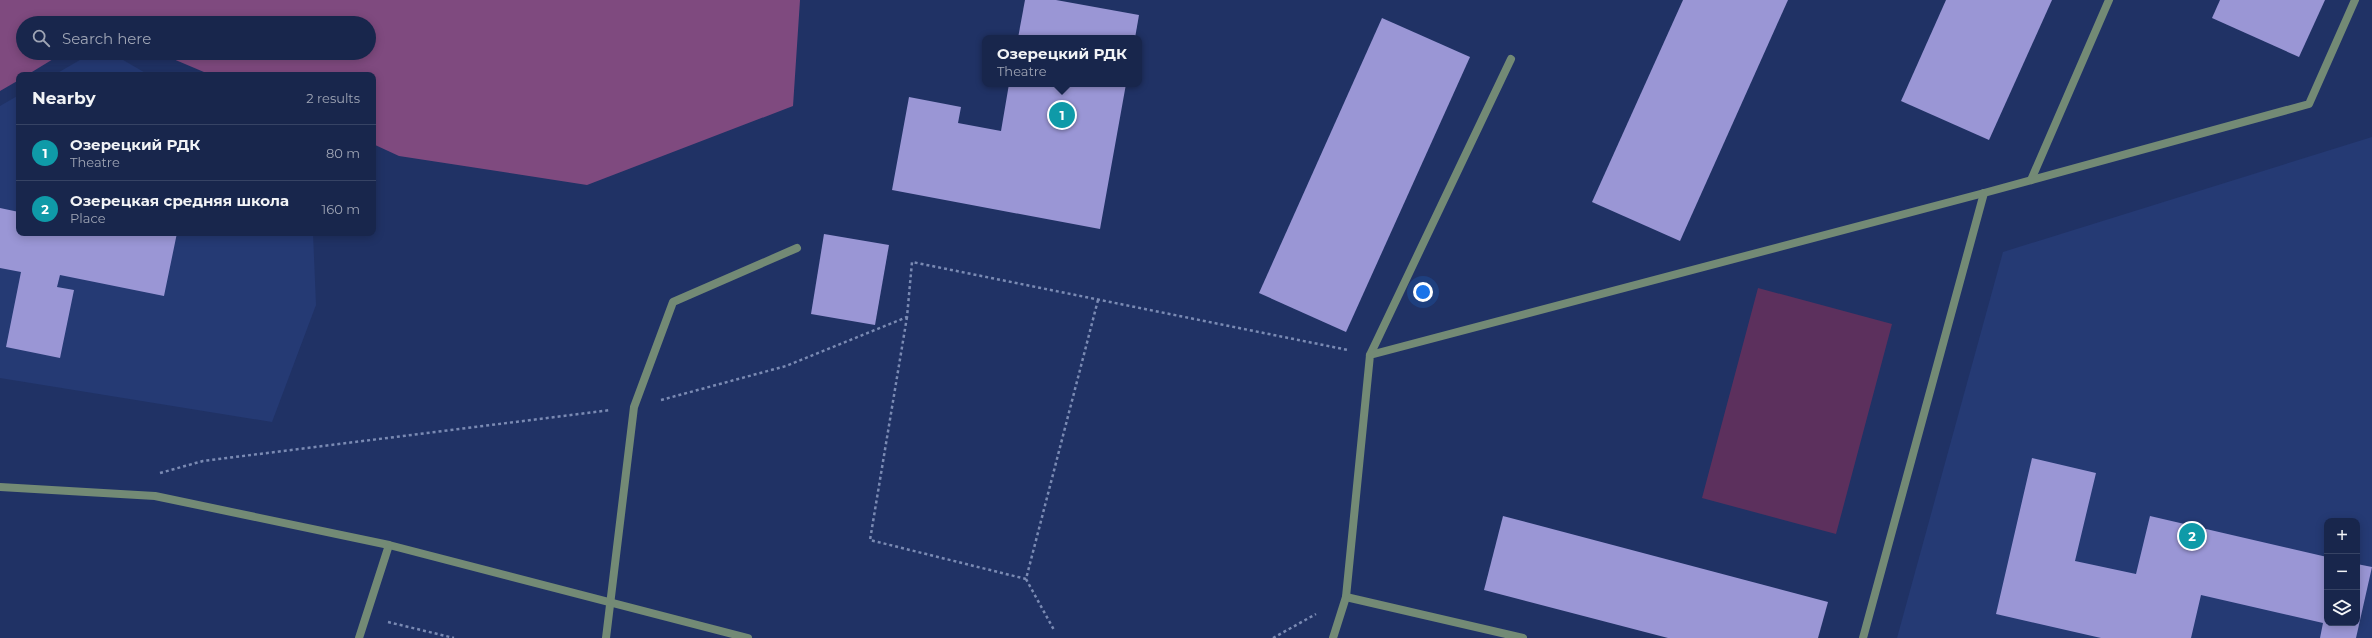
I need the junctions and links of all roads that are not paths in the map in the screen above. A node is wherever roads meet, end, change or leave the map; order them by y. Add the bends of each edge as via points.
1 (2108, 0) edge
2 (2355, 0) edge
3 (1511, 59) dead end
4 (2031, 180) junction
5 (1984, 193) junction
6 (797, 248) dead end
7 (1370, 355) junction
8 (0, 487) edge
9 (389, 545) junction
10 (1346, 597) junction
11 (611, 604) junction
12 (359, 638) edge
13 (606, 638) edge
14 (748, 638) edge
15 (1333, 638) edge
16 (1523, 638) edge
17 (1863, 638) edge

1 - 4 street
2 - 4 street via 2309,104
3 - 7 street
4 - 5 street
5 - 7 street
5 - 17 street
6 - 11 street via 673,302 634,407
7 - 10 street
8 - 9 street via 155,496
9 - 11 street
9 - 12 street
10 - 15 street
10 - 16 street
11 - 13 street
11 - 14 street

